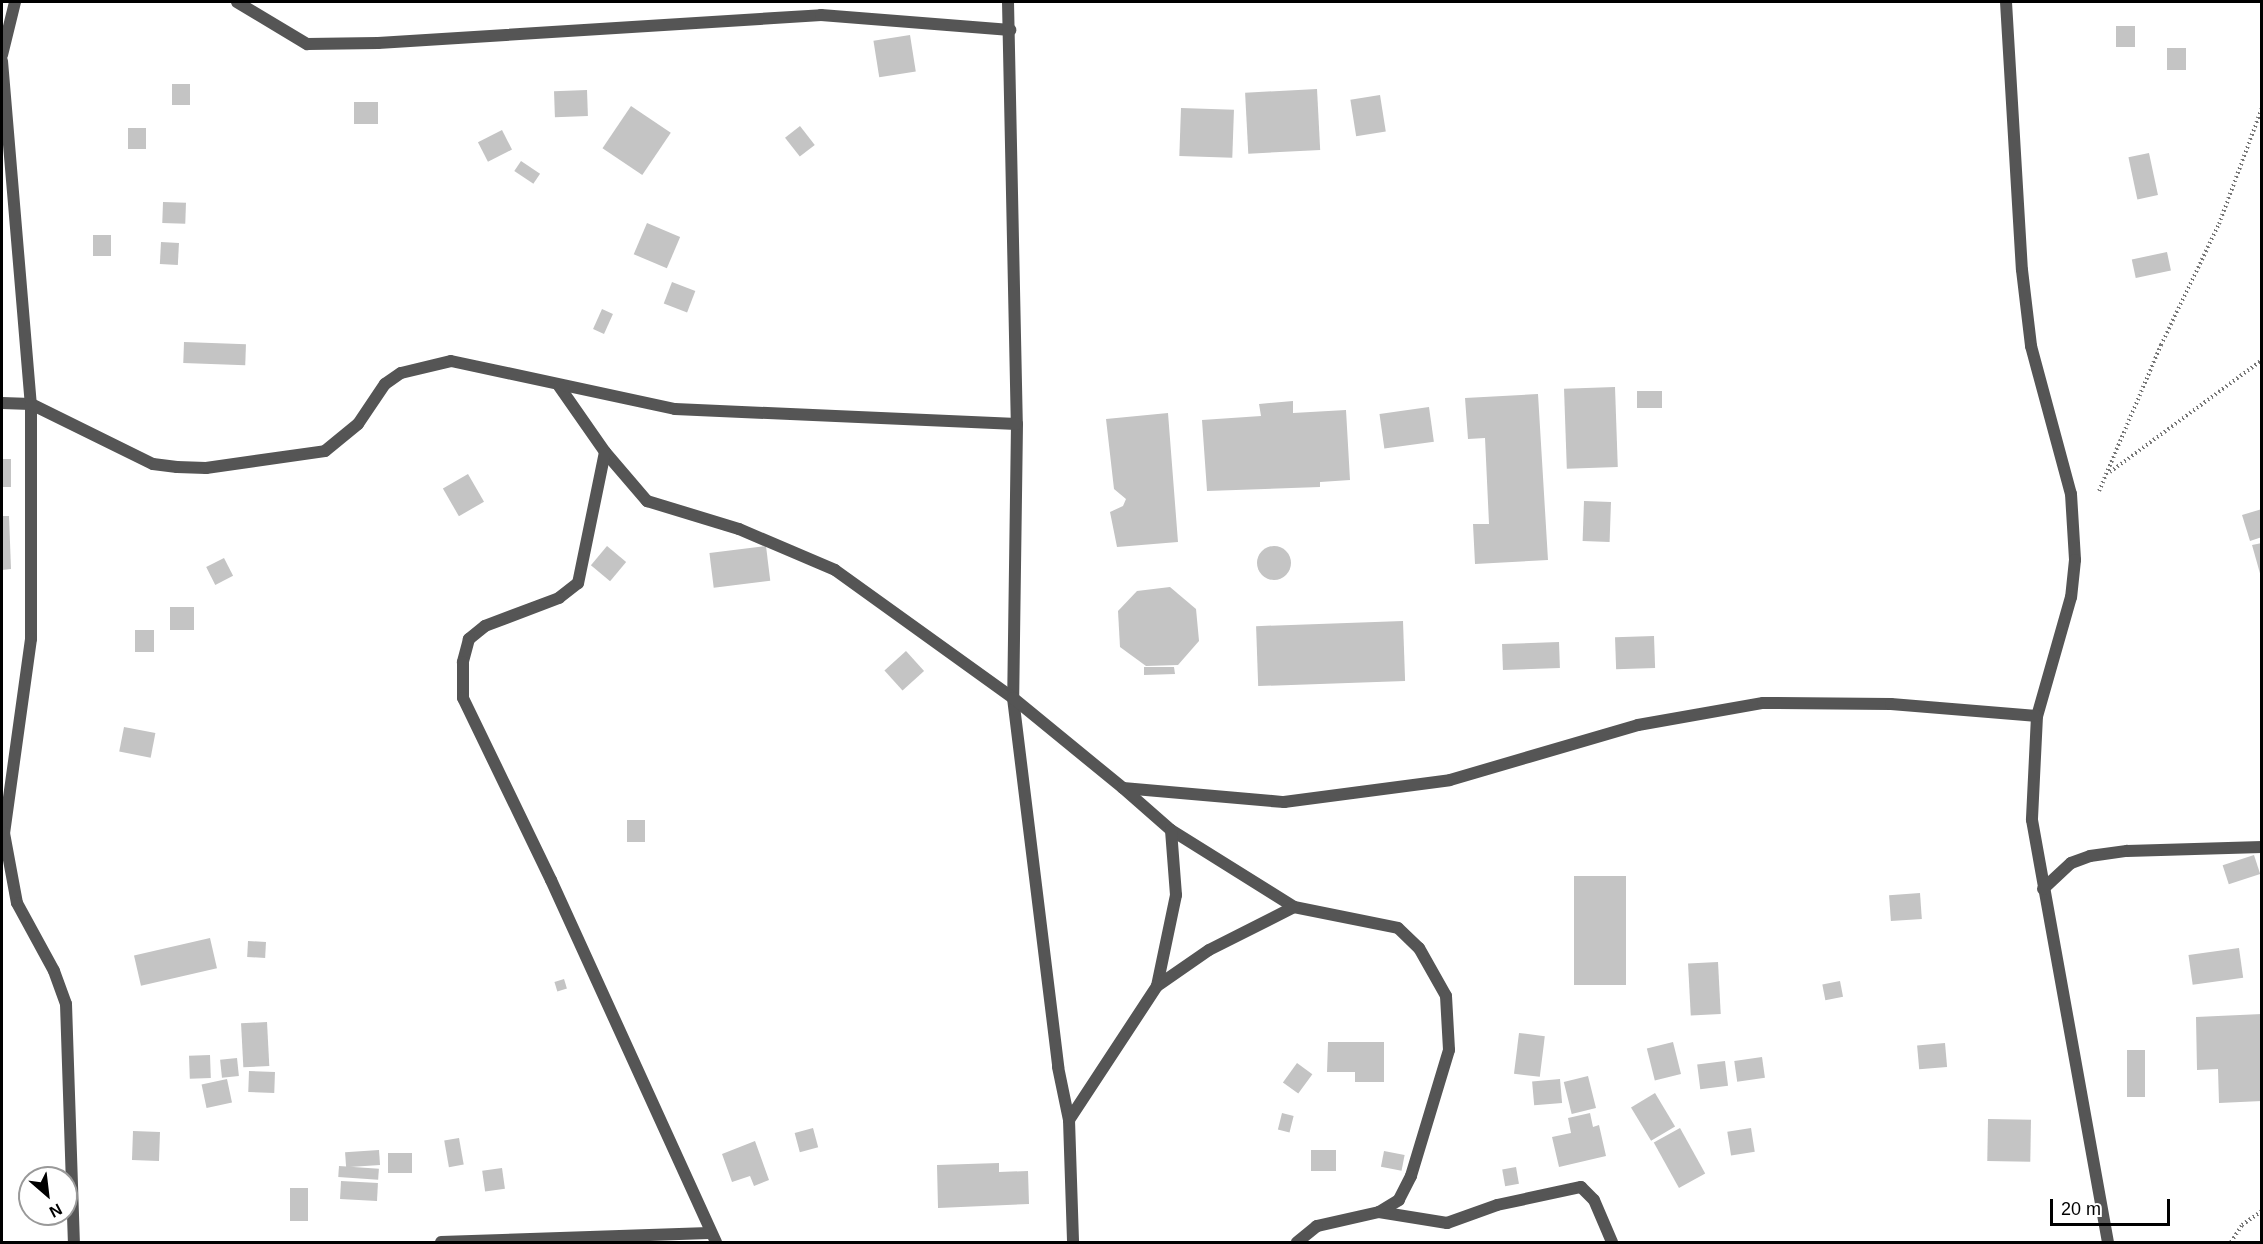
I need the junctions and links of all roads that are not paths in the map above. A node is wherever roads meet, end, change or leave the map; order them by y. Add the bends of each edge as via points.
1 (15, 2) edge
2 (237, 2) edge
3 (1008, 2) edge
4 (2006, 2) edge
5 (1010, 30) junction
6 (2, 55) edge
7 (2, 61) edge
8 (559, 386) junction
9 (2, 404) edge
10 (31, 404) junction
11 (1017, 424) junction
12 (605, 452) junction
13 (1012, 698) junction
14 (2037, 716) junction
15 (7, 784) edge
16 (1123, 788) junction
17 (1171, 830) junction
18 (2262, 847) edge
19 (2043, 889) junction
20 (1294, 907) junction
21 (1157, 986) junction
22 (1069, 1120) junction
23 (1378, 1212) junction
24 (712, 1238) edge
25 (74, 1242) edge
26 (441, 1242) edge
27 (1073, 1242) edge
28 (1297, 1242) edge
29 (1612, 1242) edge
30 (2108, 1242) edge

1 - 6 street
2 - 5 street via 307,44 378,43 821,15
3 - 5 street
4 - 14 street via 2022,270 2031,346 2071,494 2073,539 2071,597
5 - 11 street
7 - 10 street
8 - 10 street via 451,361 430,364 401,373 385,384 358,424 325,451 206,468 153,464
8 - 11 street via 675,409
8 - 12 street
9 - 10 street
10 - 15 street via 31,639
11 - 13 street
12 - 13 street via 647,501 739,529 835,570
12 - 24 street via 578,583 565,595 485,626 469,639 463,662 463,699 551,880
13 - 16 street
13 - 22 street via 1058,1067
14 - 16 street via 1891,704 1763,702 1638,725 1450,780 1308,799 1262,801
14 - 19 street via 2032,820
15 - 25 street via 4,833 17,903 54,971 66,1004
16 - 17 street
17 - 20 street
17 - 21 street via 1176,895
18 - 19 street via 2127,851 2090,856 2071,863
19 - 30 street
20 - 21 street via 1209,950
20 - 23 street via 1398,928 1419,948 1446,996 1449,1050 1411,1176 1399,1200
21 - 22 street
22 - 27 street
23 - 28 street via 1317,1226
23 - 29 street via 1447,1223 1497,1206 1581,1187 1594,1200
24 - 26 street

